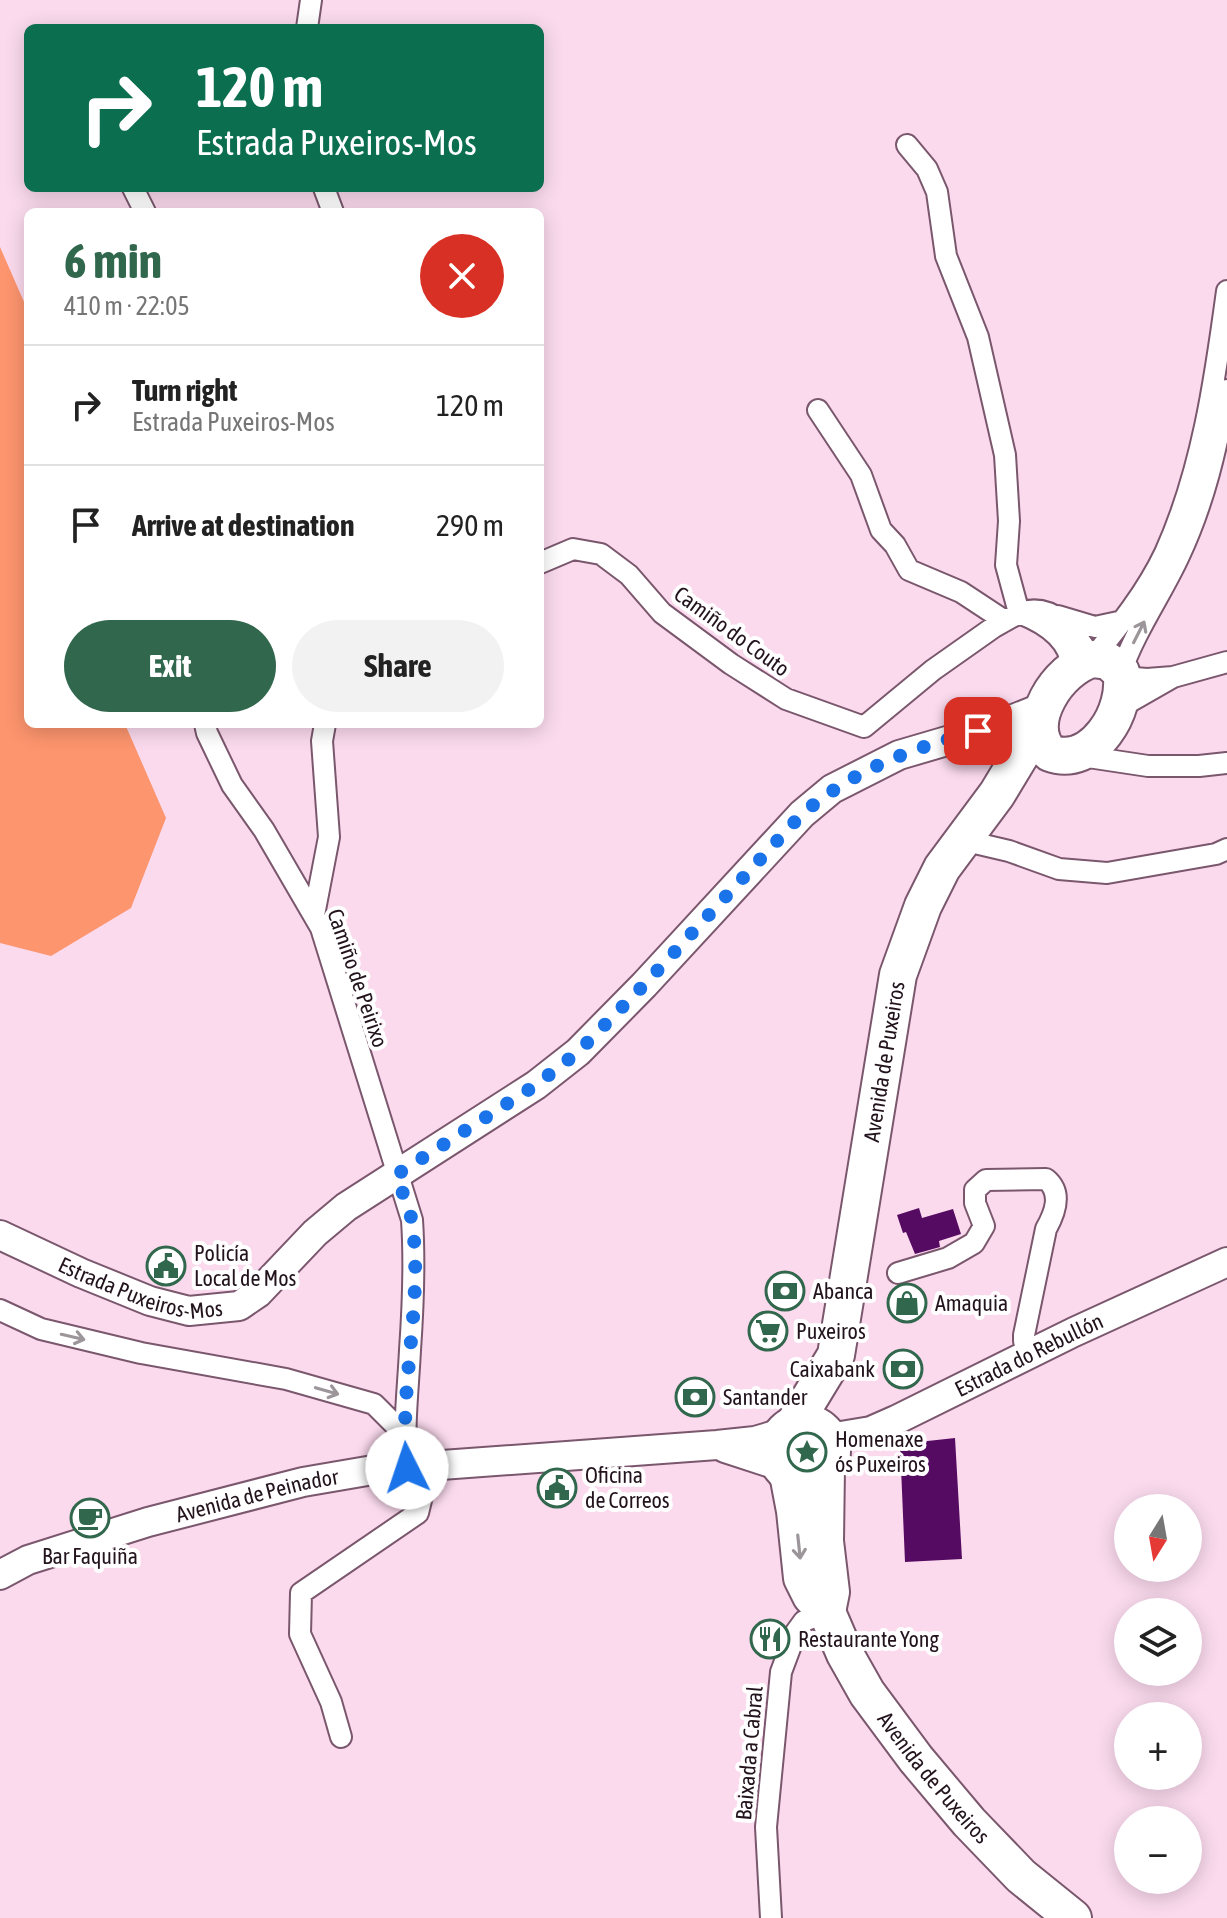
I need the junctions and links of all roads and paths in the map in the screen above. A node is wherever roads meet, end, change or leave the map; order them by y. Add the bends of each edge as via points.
1 (311, 0) edge
2 (308, 24) edge
3 (907, 145) dead end
4 (1227, 291) edge
5 (1227, 390) edge
6 (818, 410) dead end
7 (544, 561) edge
8 (1054, 615) junction
9 (1012, 617) junction
10 (1123, 621) junction
11 (1227, 662) edge
12 (1173, 677) junction
13 (1105, 686) junction
14 (206, 728) edge
15 (324, 728) edge
16 (1033, 739) junction
17 (1127, 762) junction
18 (1227, 763) edge
19 (962, 840) junction
20 (1227, 849) edge
21 (314, 915) junction
22 (396, 1175) junction
23 (0, 1235) edge
24 (1227, 1262) edge
25 (898, 1273) dead end
26 (0, 1310) edge
27 (1031, 1353) junction
28 (403, 1433) junction
29 (803, 1448) junction
30 (418, 1468) junction
31 (0, 1575) edge
32 (827, 1612) junction
33 (341, 1737) dead end
34 (771, 1918) edge
35 (1073, 1918) edge

1 - 2 street
3 - 9 street via 937,192 946,256 981,350 1005,455
4 - 10 street via 1210,406 1189,490 1164,555
13 -> 5 street via 1161,594 1190,529 1213,459
6 - 9 street via 861,475 881,530 909,570
7 - 9 street, Camiño do Couto via 573,549 601,554 629,575 662,613 731,664 786,699 864,727 933,670
8 - 9 street via 1037,609
8 - 10 street via 1095,627
8 - 13 street via 1068,625
9 - 13 street via 1042,624
10 - 13 street
11 - 12 street
12 - 13 street
12 - 13 street
13 - 16 highway
13 - 16 highway via 1094,744
13 - 17 street via 1105,744
14 - 21 street, Camiño de Peirixo via 232,785
15 - 21 street via 329,837
16 - 17 street via 1097,760
16 - 19 highway, Avenida de Puxeiros
16 - 22 street, Estrada Puxeiros-Mos via 946,739 899,755 832,789 802,814 578,1052
17 - 18 street via 1172,767
19 - 20 street via 1059,869 1107,873
19 - 29 highway, Avenida de Puxeiros via 923,906 898,975 836,1355 833,1413
21 - 22 street, Camiño de Peirixo
22 - 23 street, Estrada Puxeiros-Mos via 315,1233 258,1293 239,1306 214,1310 189,1311 150,1301
22 - 28 street, Camiño de Peirixo via 412,1220 414,1259
24 - 27 street, Estrada do Rebullón
25 - 27 street via 948,1258 974,1243 984,1226 975,1190 986,1180 1046,1179 1057,1200 1024,1335
26 -> 28 street via 41,1329 286,1379 374,1404
27 - 29 street, Estrada do Rebullón via 871,1431
28 - 30 street, Camiño de Peirixo
29 - 30 street, Avenida de Peinador via 755,1441
29 - 32 highway, Avenida de Puxeiros via 795,1511 802,1578
30 - 31 street, Avenida de Peinador via 303,1482 28,1560
30 - 33 street, Camiño de Peirixo via 418,1513 301,1593 300,1634
32 - 34 street, Baixada a Cabral via 804,1621 781,1672 766,1827
32 - 35 highway, Avenida de Puxeiros via 867,1693 916,1759 1021,1876

